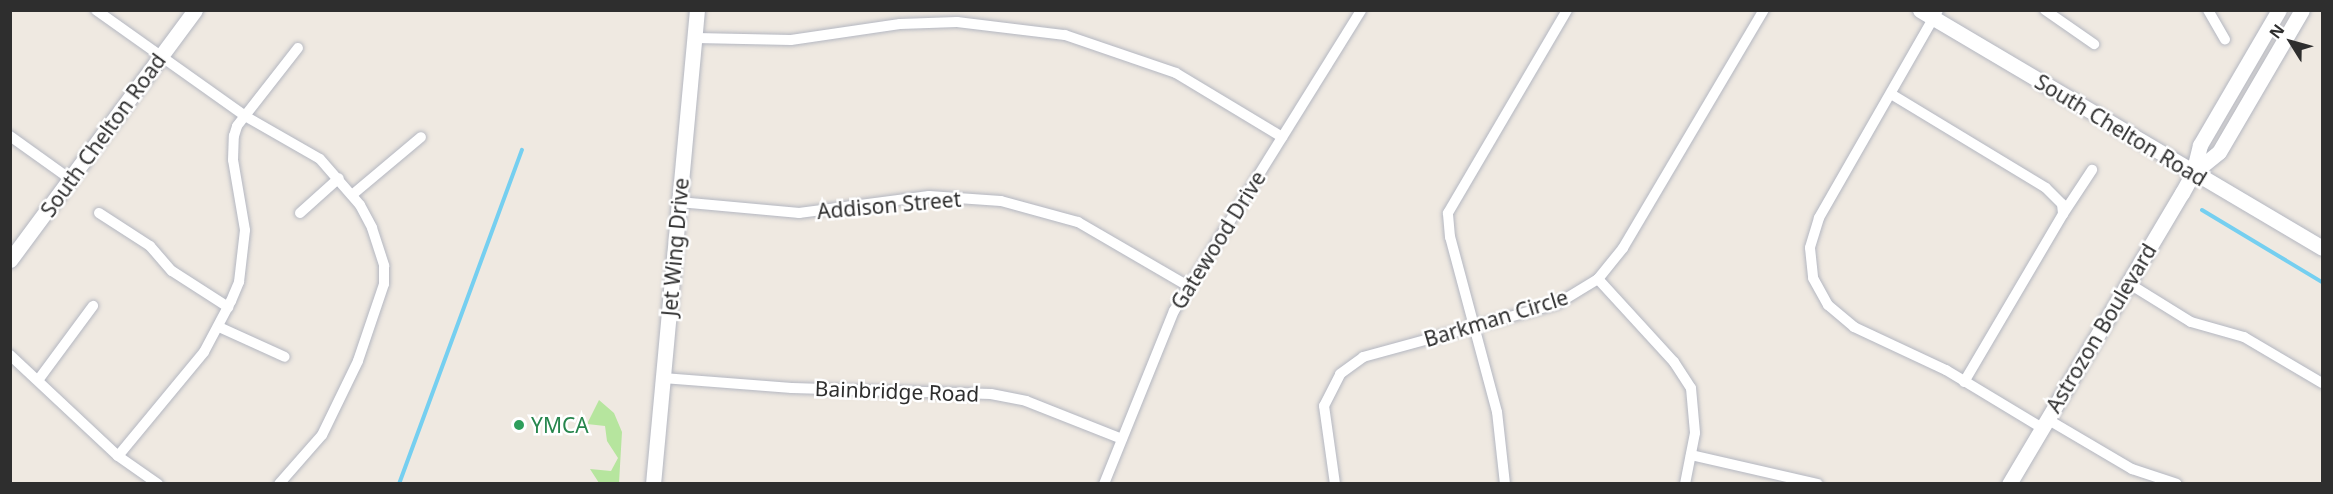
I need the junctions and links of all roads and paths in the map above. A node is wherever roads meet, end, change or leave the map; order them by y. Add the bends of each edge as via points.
1 (96, 10) edge
2 (195, 10) edge
3 (697, 10) edge
4 (1361, 10) edge
5 (1567, 10) edge
6 (1764, 10) edge
7 (2045, 10) edge
8 (2208, 10) edge
9 (2279, 10) edge
10 (2302, 10) edge
11 (1930, 13) edge
12 (696, 38) junction
13 (2225, 39) dead end
14 (2094, 44) dead end
15 (298, 48) dead end
16 (161, 57) junction
17 (1891, 94) junction
18 (245, 116) junction
19 (10, 136) edge
20 (421, 137) dead end
21 (1282, 137) junction
22 (2092, 170) dead end
23 (2193, 173) junction
24 (339, 178) junction
25 (70, 179) junction
26 (352, 195) junction
27 (679, 202) junction
28 (99, 213) dead end
29 (300, 213) dead end
30 (2063, 214) junction
31 (2322, 248) edge
32 (10, 260) edge
33 (1598, 279) junction
34 (2128, 283) junction
35 (1188, 286) junction
36 (93, 306) dead end
37 (228, 307) junction
38 (219, 327) junction
39 (1474, 327) junction
40 (10, 355) edge
41 (285, 357) dead end
42 (663, 378) junction
43 (39, 379) junction
44 (1964, 382) junction
45 (2322, 382) edge
46 (2044, 423) junction
47 (1122, 439) junction
48 (1691, 455) junction
49 (118, 456) junction
50 (158, 483) edge
51 (279, 483) edge
52 (653, 483) edge
53 (1104, 483) edge
54 (1335, 483) edge
55 (1505, 483) edge
56 (1685, 483) edge
57 (1818, 483) edge
58 (2009, 483) edge
59 (2177, 483) edge

1 - 16 street
2 - 16 main road, South Chelton Road
3 - 12 main road, Jet Wing Drive
4 - 21 street, Gatewood Drive
5 - 39 street via 1448,213 1450,237
6 - 33 street, Barkman Circle via 1623,248
7 - 14 street
8 - 13 street
9 - 23 main road, Astrozon Boulevard via 2200,145
10 - 23 main road, Astrozon Boulevard via 2219,152
11 - 17 street
11 - 23 main road, South Chelton Road
12 - 21 street via 791,40 900,24 948,22 1065,35 1176,73
12 - 27 main road, Jet Wing Drive
15 - 18 street
16 - 18 street
16 - 25 main road, South Chelton Road
17 - 30 street via 2046,188 2062,204
17 - 44 street via 1819,218 1810,248 1813,278 1837,316
18 - 24 street via 320,159
18 - 37 street via 237,126 232,146 244,247 238,282
19 - 25 street
20 - 26 street
21 - 35 street, Gatewood Drive
22 - 30 street
23 - 31 main road, South Chelton Road
23 - 34 main road, Astrozon Boulevard
24 - 26 street
24 - 29 street
25 - 32 main road, South Chelton Road
26 - 51 street via 379,245 384,266 382,292 336,411 309,453
27 - 35 street, Addison Street via 799,213 929,196 1001,201 1086,226
27 - 42 main road, Jet Wing Drive
28 - 37 street via 150,246 172,271
30 - 44 street
33 - 39 street, Barkman Circle via 1557,303
33 - 48 street via 1683,373 1694,401
34 - 45 street via 2191,322 2244,337
34 - 46 main road, Astrozon Boulevard
35 - 47 street, Gatewood Drive via 1156,347
36 - 43 street
37 - 38 street
38 - 41 street
38 - 49 street via 204,352
39 - 54 street, Barkman Circle via 1363,357 1340,374 1324,406
39 - 55 street via 1497,412
40 - 43 street
42 - 47 street, Bainbridge Road via 792,388 991,394 1026,401
42 - 52 main road, Jet Wing Drive
43 - 49 street
44 - 46 street
46 - 58 main road, Astrozon Boulevard
46 - 59 street via 2132,469
47 - 53 street, Gatewood Drive
48 - 56 street
48 - 57 street
49 - 50 street

